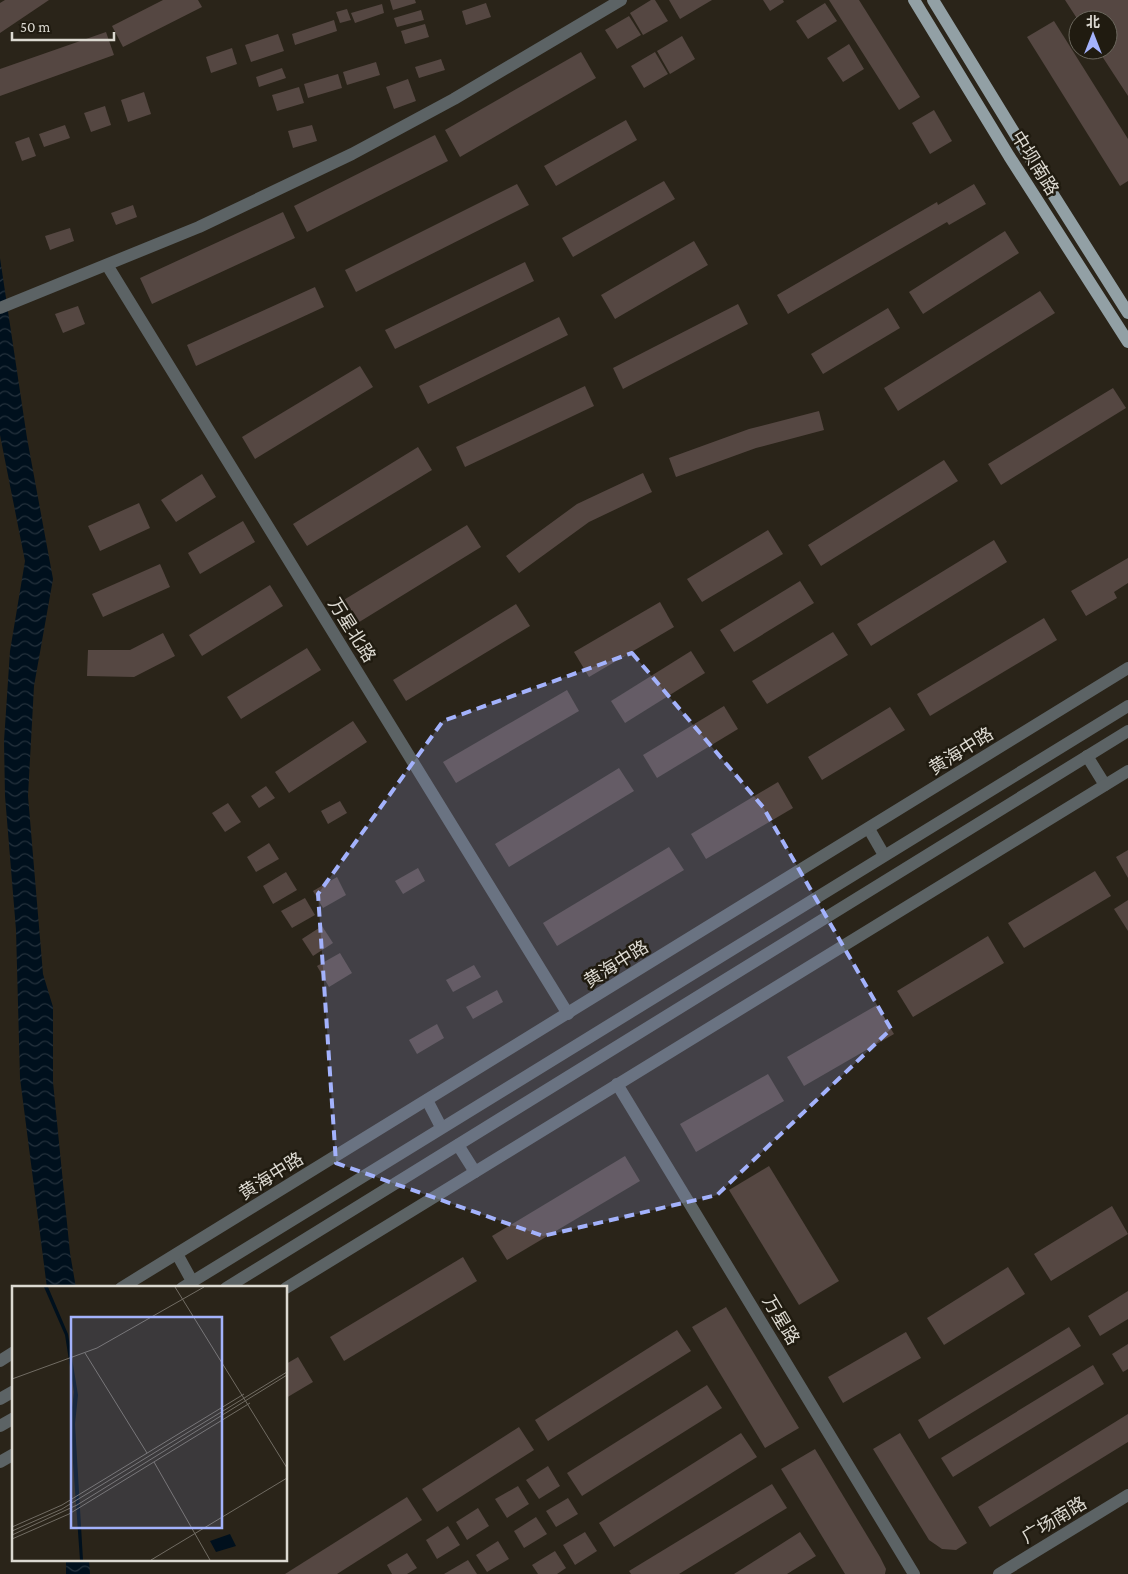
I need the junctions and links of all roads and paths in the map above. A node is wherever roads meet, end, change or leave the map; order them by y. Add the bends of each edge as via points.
1 (621, 0) edge
2 (914, 0) edge
3 (933, 0) edge
4 (107, 265) junction
5 (0, 308) edge
6 (1128, 313) edge
7 (1128, 342) edge
8 (1128, 668) edge
9 (1128, 706) edge
10 (1128, 731) edge
11 (1087, 756) junction
12 (1128, 771) edge
13 (1105, 785) junction
14 (869, 828) junction
15 (884, 855) junction
16 (568, 1014) junction
17 (617, 1084) junction
18 (427, 1100) junction
19 (441, 1127) junction
20 (458, 1144) junction
21 (475, 1172) junction
22 (177, 1254) junction
23 (187, 1285) edge
24 (125, 1286) edge
25 (229, 1286) edge
26 (288, 1287) edge
27 (12, 1353) edge
28 (0, 1361) edge
29 (12, 1391) edge
30 (0, 1399) edge
31 (12, 1419) edge
32 (0, 1426) edge
33 (12, 1455) edge
34 (0, 1462) edge
35 (1128, 1495) edge
36 (914, 1574) edge
37 (999, 1574) edge

1 - 4 street via 454,99 352,154 198,227
2 - 7 main road, 中坝南路
3 - 6 main road, 中坝南路
4 - 5 street
4 - 16 street, 万星北路
8 - 14 street, 黄海中路
9 - 15 street
10 - 11 street
11 - 13 street
11 - 20 street
12 - 13 street
13 - 17 street
14 - 15 street
14 - 16 street, 黄海中路
15 - 19 street
16 - 18 street, 黄海中路
17 - 21 street
17 - 36 street, 万星路
18 - 19 street
18 - 22 street, 黄海中路
19 - 23 street
20 - 21 street
20 - 25 street
21 - 26 street
22 - 23 street
22 - 24 street, 黄海中路
27 - 28 street
29 - 30 street
31 - 32 street
33 - 34 street
35 - 37 street, 广场南路

